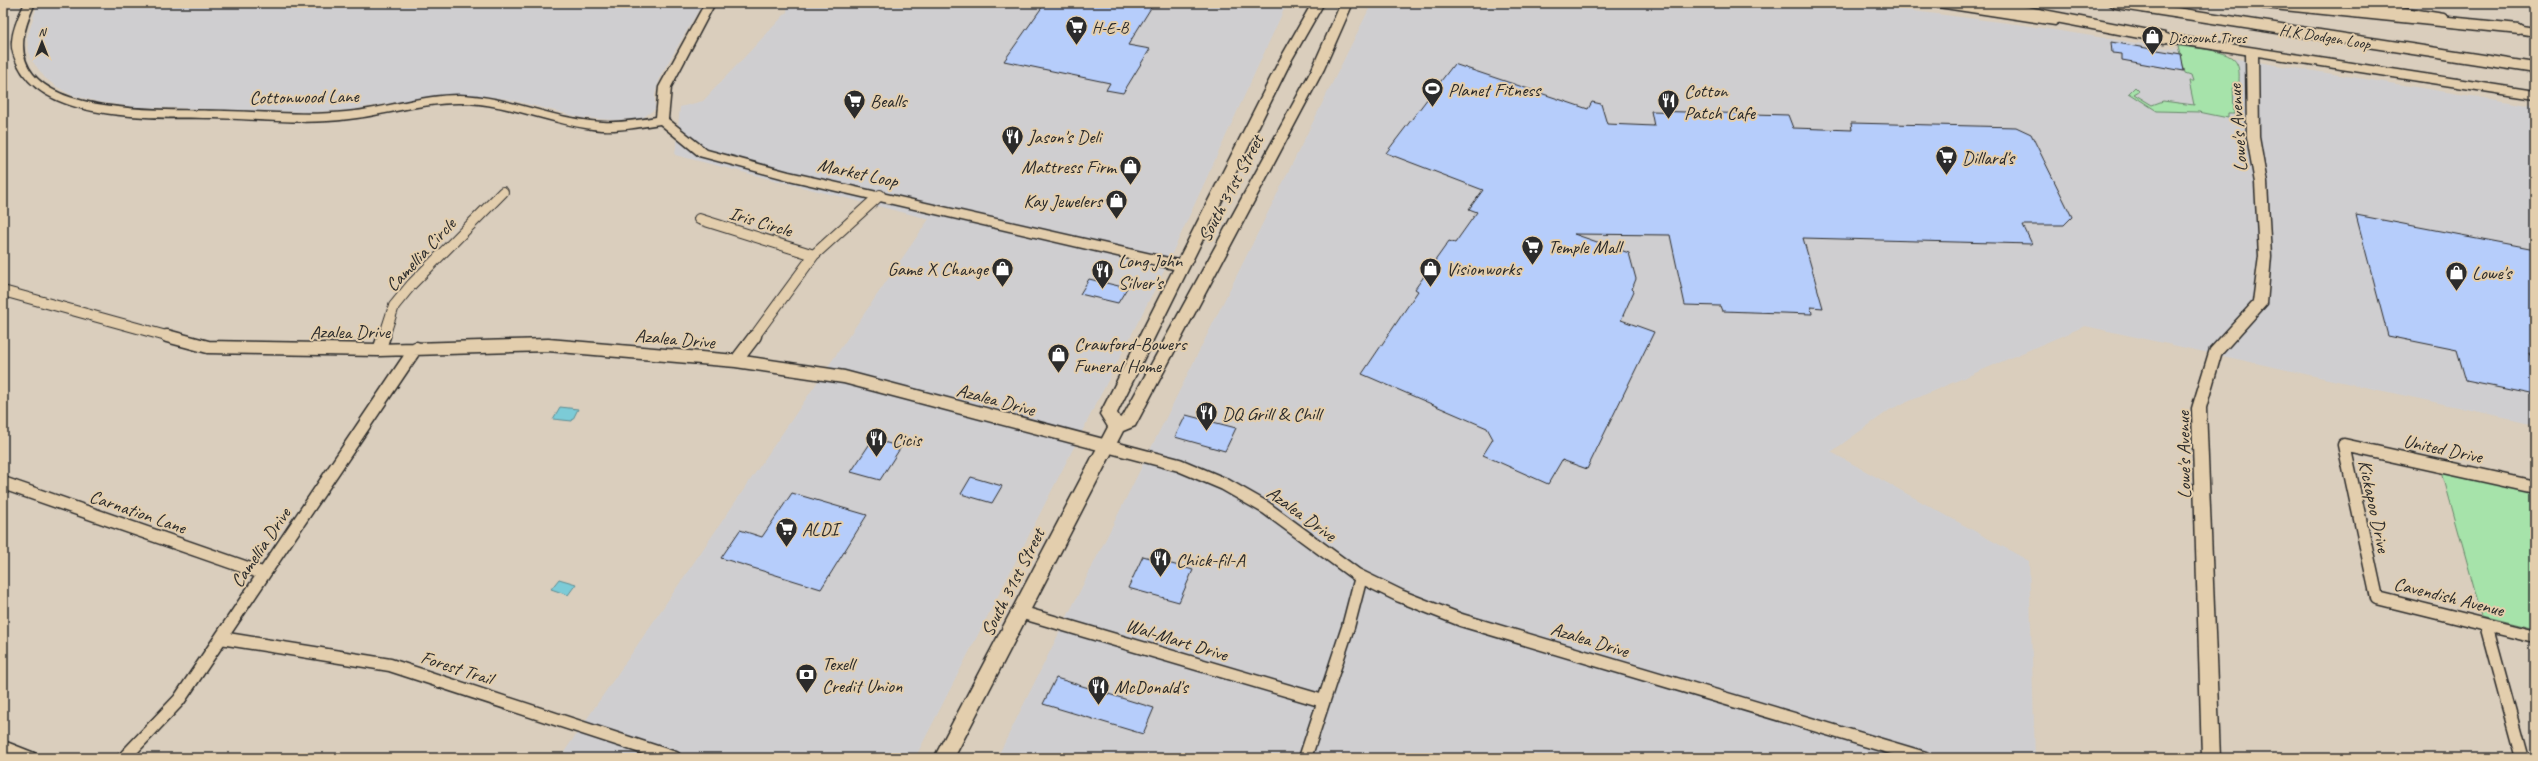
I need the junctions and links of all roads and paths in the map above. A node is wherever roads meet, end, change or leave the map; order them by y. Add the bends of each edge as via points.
1 (30, 3) edge
2 (710, 3) edge
3 (1318, 3) edge
4 (1347, 3) edge
5 (1938, 3) edge
6 (1983, 3) edge
7 (2115, 3) edge
8 (2196, 3) edge
9 (2263, 3) edge
10 (2351, 3) edge
11 (2519, 29) junction
12 (2535, 32) edge
13 (2165, 38) junction
14 (2252, 52) junction
15 (2535, 55) edge
16 (2535, 68) edge
17 (2535, 95) edge
18 (662, 120) junction
19 (503, 192) dead end
20 (880, 195) junction
21 (698, 219) dead end
22 (814, 255) junction
23 (1182, 266) junction
24 (3, 290) edge
25 (416, 348) junction
26 (379, 350) junction
27 (736, 361) junction
28 (1117, 426) junction
29 (2344, 445) joint
30 (1106, 446) junction
31 (3, 483) edge
32 (2535, 487) edge
33 (262, 573) junction
34 (1361, 577) junction
35 (2377, 598) joint
36 (1020, 612) junction
37 (2486, 625) junction
38 (2535, 637) edge
39 (221, 638) junction
40 (1323, 702) junction
41 (3, 747) edge
42 (31, 758) edge
43 (124, 758) edge
44 (675, 758) edge
45 (944, 758) edge
46 (1305, 758) edge
47 (1925, 758) edge
48 (2211, 758) edge
49 (2522, 758) edge

1 - 18 street, Cottonwood Lane via 18,37 18,55 24,68 32,78 57,96 97,108 134,113 332,117 458,99 480,100 602,126
2 - 18 street via 682,52 666,87
3 - 23 main road, South 31st Street via 1284,61
4 - 28 main road, South 31st Street via 1318,69 1130,420
5 - 13 main road
6 - 13 highway
7 - 16 highway, H K Dodgen Loop
8 - 15 highway, H K Dodgen Loop
9 - 11 highway
10 - 11 main road
11 - 12 main road
13 - 14 main road
14 - 17 main road
14 - 48 street, Lowe's Avenue via 2254,137 2261,183 2265,256 2260,304 2215,353 2199,408
18 - 20 street, Market Loop via 703,153 789,176
19 - 26 street, Camellia Circle via 412,284 394,306
20 - 22 street
20 - 23 street, Market Loop
21 - 22 street, Iris Circle
22 - 27 street
23 - 28 main road, South 31st Street via 1108,414
24 - 26 street, Azalea Drive via 208,347
25 - 26 street, Azalea Drive
25 - 27 street, Azalea Drive via 548,345
25 - 33 street, Camellia Drive
27 - 30 street, Azalea Drive via 844,377
28 - 30 main road, South 31st Street
29 - 32 street, United Drive
29 - 35 street, Kickapoo Drive
30 - 34 street, Azalea Drive via 1179,465 1213,478 1294,527 1342,566
30 - 36 main road, South 31st Street
31 - 33 street, Carnation Lane
33 - 39 street, Camellia Drive
34 - 40 street
34 - 47 street, Azalea Drive via 1387,592 1462,620
35 - 37 street, Cavendish Avenue
36 - 40 street, Wal-Mart Drive
36 - 45 main road, South 31st Street
37 - 38 street, Cavendish Avenue
37 - 49 street
39 - 43 street, Camellia Drive via 179,700
39 - 44 street, Forest Trail via 390,665
40 - 46 street
41 - 42 street

